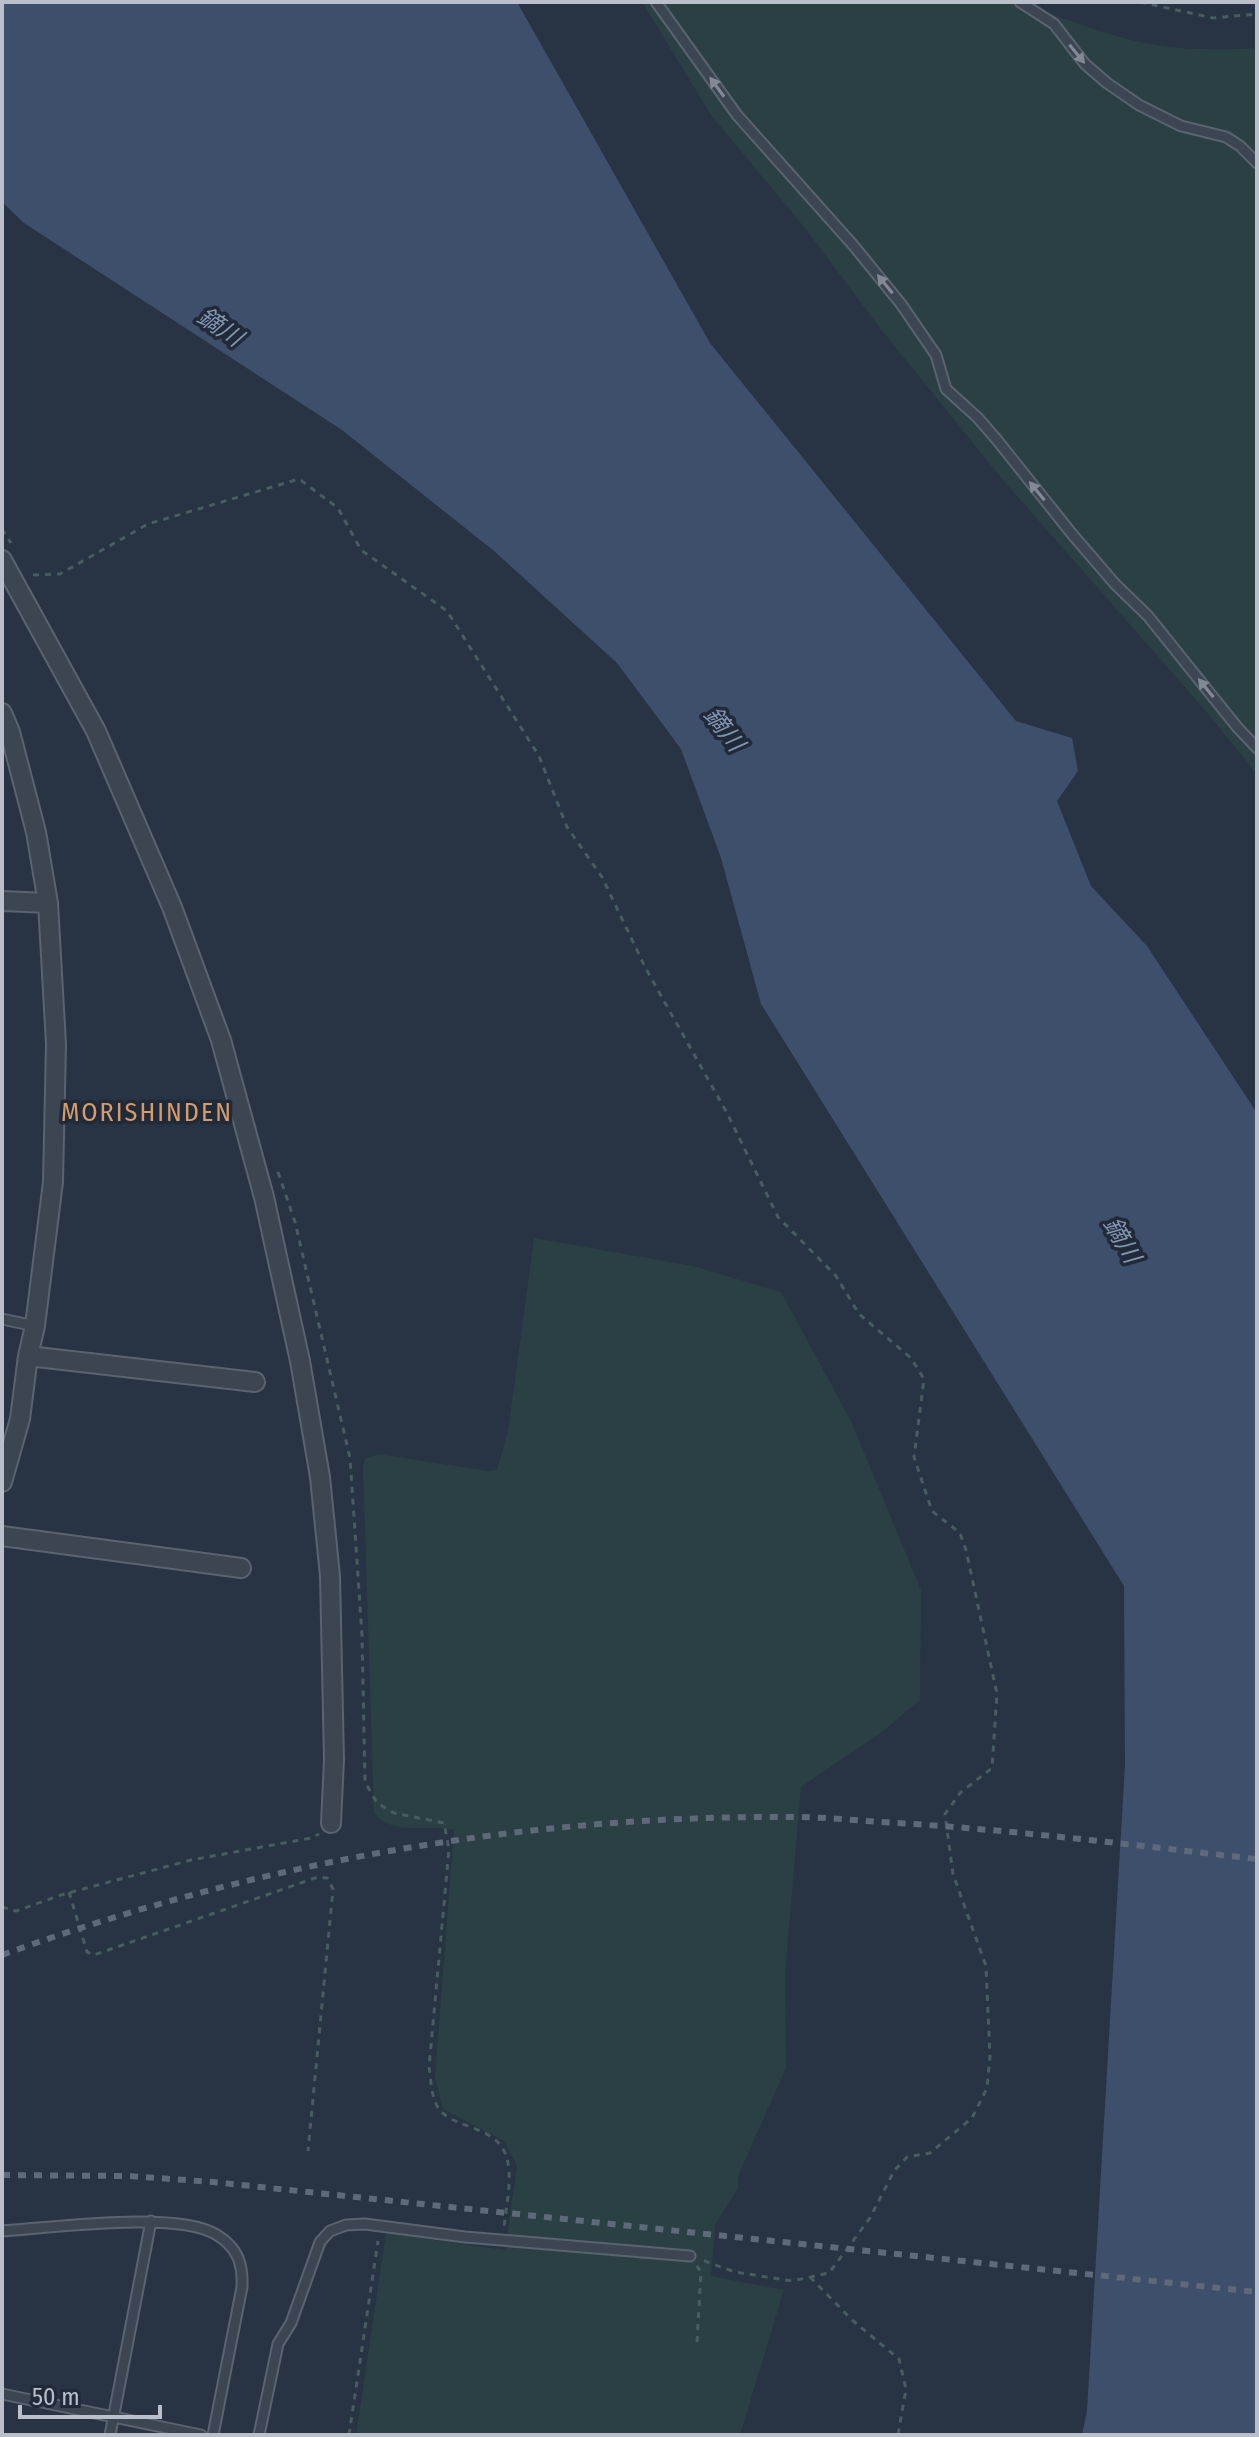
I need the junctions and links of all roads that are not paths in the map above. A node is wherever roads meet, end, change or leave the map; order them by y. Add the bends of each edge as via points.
1 (656, 2) edge
2 (1020, 2) edge
3 (1257, 163) edge
4 (10, 556) edge
5 (2, 713) edge
6 (1257, 748) edge
7 (2, 901) edge
8 (48, 903) junction
9 (2, 1319) edge
10 (35, 1326) junction
11 (28, 1356) junction
12 (255, 1382) dead end
13 (2, 1482) edge
14 (2, 1536) edge
15 (241, 1568) dead end
16 (331, 1823) road end
17 (151, 2221) junction
18 (2, 2231) edge
19 (690, 2256) road end
20 (2, 2394) edge
21 (113, 2417) junction
22 (110, 2435) edge
23 (201, 2435) edge
24 (213, 2435) edge
25 (259, 2435) edge

6 -> 1 lane via 978,418 946,389 936,355 901,304 737,115
2 -> 3 lane via 1054,24 1085,64 1128,97 1166,120 1226,137
4 - 16 street via 96,731 172,907 221,1040 264,1197 322,1491 330,1576
5 - 8 street via 36,832
7 - 8 street
8 - 10 street via 56,1044 53,1182
9 - 10 lane
10 - 11 street
11 - 12 street
11 - 13 street via 20,1419
14 - 15 street
17 - 18 lane
17 - 21 lane
17 - 24 lane via 215,2233 231,2245 243,2265
19 - 25 lane via 381,2226 346,2225 330,2231 320,2242 291,2323 278,2344
20 - 21 lane
21 - 22 lane
21 - 23 lane

